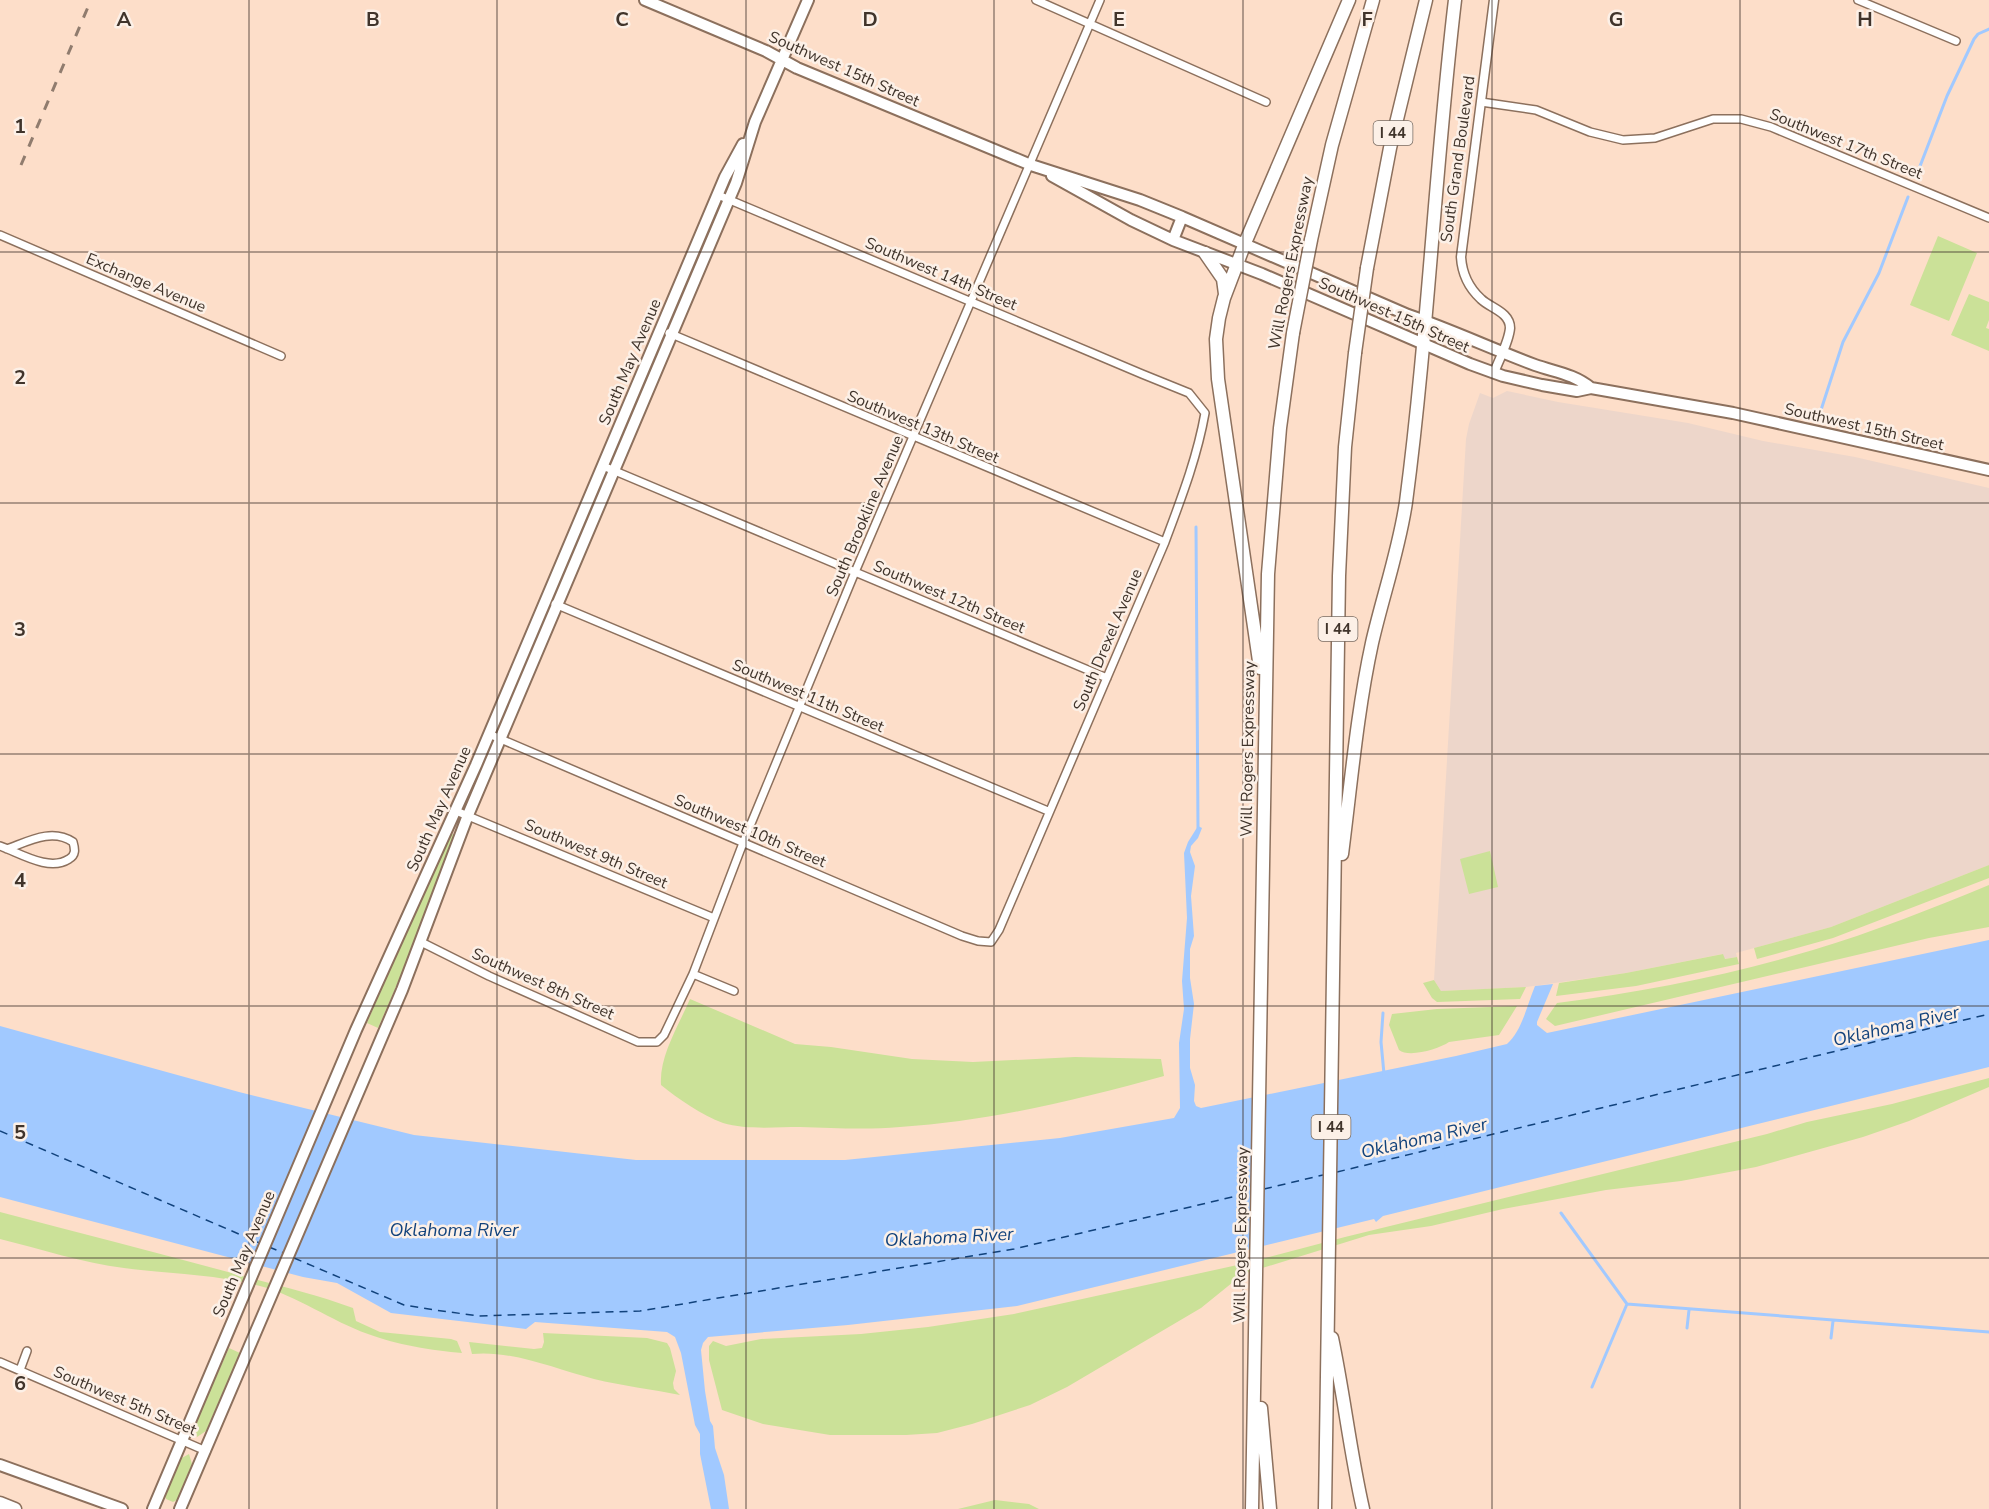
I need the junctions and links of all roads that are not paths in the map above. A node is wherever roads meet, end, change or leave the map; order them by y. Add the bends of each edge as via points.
1 (645, 0) edge
2 (808, 0) edge
3 (1036, 0) edge
4 (1100, 0) edge
5 (1349, 0) edge
6 (1373, 0) edge
7 (1426, 0) edge
8 (1455, 0) edge
9 (1494, 0) edge
10 (1858, 0) edge
11 (1091, 23) junction
12 (1956, 41) dead end
13 (782, 60) junction
14 (1266, 102) dead end
15 (1481, 102) junction
16 (755, 122) junction
17 (1031, 165) junction
18 (718, 195) junction
19 (729, 200) junction
20 (1182, 217) junction
21 (1989, 218) edge
22 (0, 236) edge
23 (1173, 240) junction
24 (1245, 243) junction
25 (1205, 253) junction
26 (1236, 265) junction
27 (1224, 298) junction
28 (973, 302) junction
29 (1425, 320) junction
30 (660, 330) junction
31 (672, 334) junction
32 (1422, 344) junction
33 (1502, 352) junction
34 (281, 356) dead end
35 (1494, 373) junction
36 (1142, 374) joint
37 (1591, 388) junction
38 (913, 438) junction
39 (603, 466) junction
40 (614, 469) junction
41 (1989, 470) edge
42 (1165, 542) junction
43 (855, 572) junction
44 (546, 600) junction
45 (557, 605) junction
46 (1107, 678) junction
47 (1265, 696) junction
48 (799, 707) junction
49 (489, 734) junction
50 (500, 739) junction
51 (456, 811) junction
52 (1048, 811) junction
53 (468, 816) junction
54 (743, 843) junction
55 (4, 848) edge
56 (1335, 906) junction
57 (714, 918) junction
58 (421, 942) junction
59 (991, 942) joint
60 (693, 974) junction
61 (734, 991) dead end
62 (657, 1042) joint
63 (1327, 1314) junction
64 (27, 1351) dead end
65 (1256, 1356) junction
66 (0, 1362) edge
67 (20, 1370) junction
68 (182, 1440) junction
69 (206, 1451) junction
70 (1253, 1454) junction
71 (0, 1465) edge
72 (0, 1503) edge
73 (15, 1509) edge
74 (122, 1509) edge
75 (153, 1509) edge
76 (180, 1509) edge
77 (1245, 1509) edge
78 (1252, 1509) edge
79 (1270, 1509) edge
80 (1325, 1509) edge
81 (1363, 1509) edge

1 - 13 main road, Southwest 15th Street
2 - 13 main road, South May Avenue
3 - 11 street
4 - 11 street, South Brookline Avenue
5 - 24 highway
6 - 47 highway, Will Rogers Expressway, bridge via 1338,124 1293,333 1273,492
7 - 56 highway, I 44, bridge via 1389,148 1355,353 1341,527
8 - 29 highway
9 - 15 street, South Grand Boulevard
10 - 12 street
11 - 14 street
11 - 17 street, South Brookline Avenue
13 - 16 main road, South May Avenue
13 - 17 main road, Southwest 15th Street
15 - 21 street, Southwest 17th Street via 1536,110 1590,132 1623,140 1655,138 1713,119 1752,121
15 - 33 street, South Grand Boulevard via 1461,265 1479,298 1508,320 1510,331
16 - 18 main road, South May Avenue
16 - 19 main road, South May Avenue
17 - 20 main road, Southwest 15th Street
17 - 23 main road, Southwest 15th Street
17 - 28 street, South Brookline Avenue
18 - 19 street, Southwest 14th Street
18 - 30 main road, South May Avenue
19 - 28 street, Southwest 14th Street
19 - 31 main road, South May Avenue
20 - 23 main road
20 - 24 main road, Southwest 15th Street
22 - 34 street, Exchange Avenue
23 - 25 main road, Southwest 15th Street
24 - 26 highway
24 - 29 main road, Southwest 15th Street
25 - 26 main road, Southwest 15th Street
25 - 27 highway via 1223,279
26 - 27 highway
26 - 32 main road, Southwest 15th Street
27 - 47 highway via 1216,339 1217,370
28 - 36 street, Southwest 14th Street
28 - 38 street, South Brookline Avenue
29 - 32 highway
29 - 33 main road, Southwest 15th Street
30 - 31 street, Southwest 13th Street
30 - 39 main road, South May Avenue
31 - 38 street, Southwest 13th Street
31 - 40 main road, South May Avenue
32 - 35 main road, Southwest 15th Street
32 - 56 highway via 1402,526 1368,668
33 - 35 street, South Grand Boulevard
33 - 37 main road, Southwest 15th Street via 1580,378
35 - 37 main road, Southwest 15th Street via 1577,391
36 - 42 street, South Drexel Avenue via 1189,393 1204,413 1190,477
37 - 41 main road, Southwest 15th Street via 1733,413
38 - 42 street, Southwest 13th Street
38 - 43 street, South Brookline Avenue
39 - 40 street, Southwest 12th Street
39 - 44 main road, South May Avenue
40 - 43 street, Southwest 12th Street
40 - 45 main road, South May Avenue
42 - 46 street, South Drexel Avenue
43 - 46 street, Southwest 12th Street
43 - 48 street, South Brookline Avenue
44 - 45 street, Southwest 11th Street
44 - 49 main road, South May Avenue
45 - 48 street, Southwest 11th Street
45 - 50 main road, South May Avenue
46 - 52 street, South Drexel Avenue
47 - 65 highway, Will Rogers Expressway
48 - 52 street, Southwest 11th Street
48 - 54 street, South Brookline Avenue
49 - 50 street, Southwest 10th Street
49 - 51 main road, South May Avenue
50 - 53 main road, South May Avenue
50 - 54 street, Southwest 10th Street
51 - 53 street, Southwest 9th Street
51 - 68 main road, South May Avenue via 356,1030
52 - 59 street, South Drexel Avenue
53 - 57 street, Southwest 9th Street
53 - 58 main road, South May Avenue
54 - 57 street, South Brookline Avenue
54 - 59 street, Southwest 10th Street via 962,936
55 - 55 street via 50,863 68,860 75,848 73,842 57,834
56 - 63 highway, I 44
57 - 60 street, South Brookline Avenue
58 - 62 street, Southwest 8th Street via 638,1042
58 - 69 main road, South May Avenue
60 - 61 street
60 - 62 street, South Brookline Avenue via 667,1031
63 - 80 highway, I 44
63 - 81 highway
64 - 67 street
65 - 70 highway, Will Rogers Expressway
65 - 79 highway
66 - 67 street, Southwest 5th Street
67 - 68 street, Southwest 5th Street
68 - 69 street, Southwest 5th Street
68 - 75 main road, South May Avenue
69 - 76 main road, South May Avenue
70 - 77 highway
70 - 78 highway, Will Rogers Expressway
71 - 74 main road
72 - 73 highway

